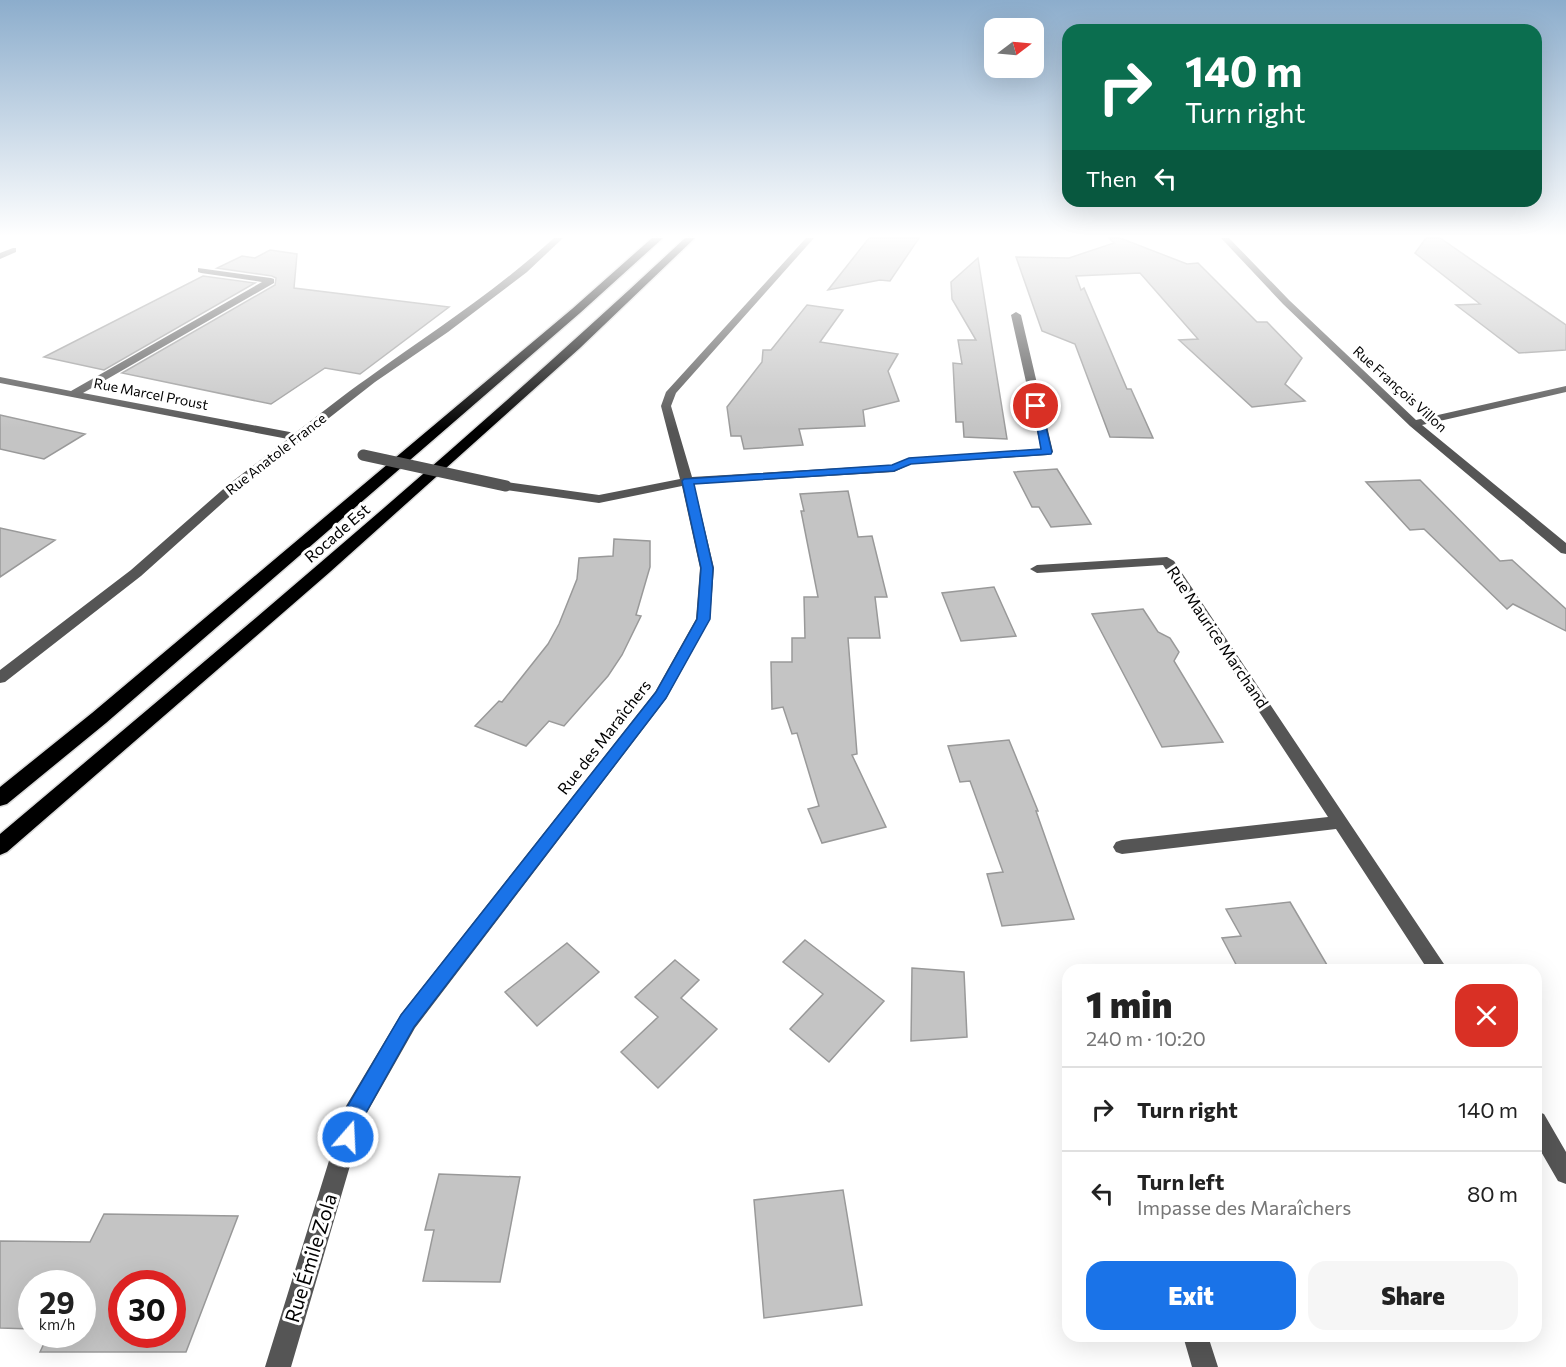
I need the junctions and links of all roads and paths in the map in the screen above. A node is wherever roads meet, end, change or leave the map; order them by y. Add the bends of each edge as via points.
1 (235, 302) edge
2 (482, 302) edge
3 (586, 302) edge
4 (623, 302) edge
5 (752, 302) edge
6 (1286, 302) edge
7 (1016, 315) dead end
8 (0, 380) edge
9 (1566, 389) edge
10 (73, 394) junction
11 (1414, 424) junction
12 (296, 437) junction
13 (363, 455) dead end
14 (687, 481) junction
15 (1566, 550) edge
16 (1037, 569) dead end
17 (0, 678) edge
18 (0, 798) edge
19 (1341, 822) junction
20 (0, 846) edge
21 (1122, 847) dead end
22 (1435, 964) edge
23 (354, 1114) joint
24 (1542, 1132) edge
25 (1566, 1173) edge
26 (1197, 1342) edge
27 (278, 1367) edge
28 (1205, 1367) edge

1 - 10 street
2 - 12 street, Rue Anatole France
3 - 18 highway, Rocade Est
4 - 20 highway, Rocade Est via 324,569
5 - 14 street, Rue des Maraîchers via 671,392 666,406
6 - 11 street, Rue François Villon
7 - 14 street via 1047,452 909,461 894,468
8 - 10 street, Rue Marcel Proust
9 - 11 street
10 - 12 street, Rue Marcel Proust
11 - 15 street, Rue François Villon
12 - 17 street, Rue Anatole France via 136,573
13 - 14 street, bridge via 506,486 599,499
14 - 23 street, Rue des Maraîchers via 707,568 703,619 661,695 408,1021
16 - 19 street, Rue Maurice Marchand via 1167,561
19 - 21 street
19 - 22 street, Rue Maurice Marchand
23 - 27 street, Rue Émile Zola
24 - 25 street
26 - 28 street

